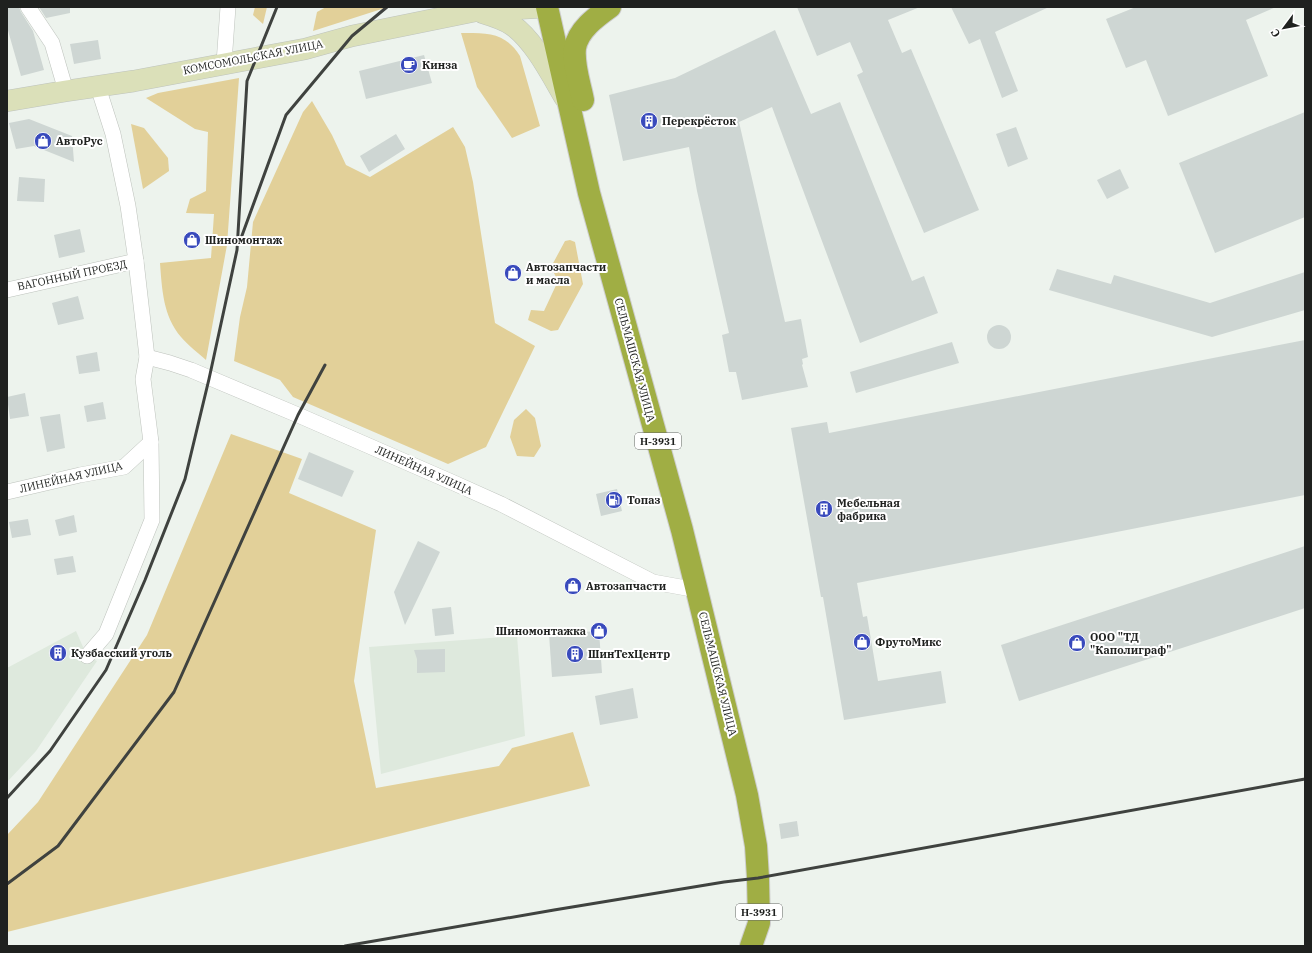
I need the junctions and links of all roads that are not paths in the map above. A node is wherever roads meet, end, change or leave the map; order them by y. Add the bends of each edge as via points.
1 (28, 7) edge
2 (228, 7) edge
3 (547, 7) edge
4 (610, 7) edge
5 (477, 9) edge
6 (224, 63) junction
7 (98, 87) junction
8 (66, 91) junction
9 (7, 102) edge
10 (570, 106) junction
11 (578, 143) junction
12 (136, 261) junction
13 (7, 290) edge
14 (147, 357) junction
15 (151, 442) junction
16 (7, 492) edge
17 (697, 590) junction
18 (87, 656) dead end
19 (752, 946) edge

1 - 8 street via 52,43
2 - 6 street
3 - 5 main road, КОМСОМОЛЬСКАЯ УЛИЦА
3 - 10 highway, СЕЛЬМАШСКАЯ УЛИЦА / Н-3931
4 - 11 highway via 590,22 579,37 575,48 586,117 585,133
5 - 6 main road, КОМСОМОЛЬСКАЯ УЛИЦА via 352,36 305,49
5 - 10 main road via 512,25 528,40
6 - 7 main road, КОМСОМОЛЬСКАЯ УЛИЦА
7 - 8 main road, КОМСОМОЛЬСКАЯ УЛИЦА
7 - 12 street via 114,142 128,206
8 - 9 main road, КОМСОМОЛЬСКАЯ УЛИЦА
10 - 11 highway, СЕЛЬМАШСКАЯ УЛИЦА / Н-3931
11 - 17 highway, СЕЛЬМАШСКАЯ УЛИЦА / Н-3931 via 589,193
12 - 13 street, ВАГОННЫЙ ПРОЕЗД
12 - 14 street
14 - 15 street via 143,379
14 - 17 street, ЛИНЕЙНАЯ УЛИЦА via 191,370 454,483 501,504 653,582
15 - 16 street, ЛИНЕЙНАЯ УЛИЦА via 124,467
15 - 18 street via 152,520 106,634
17 - 19 highway, СЕЛЬМАШСКАЯ УЛИЦА / Н-3931 via 747,795 756,846 759,922

